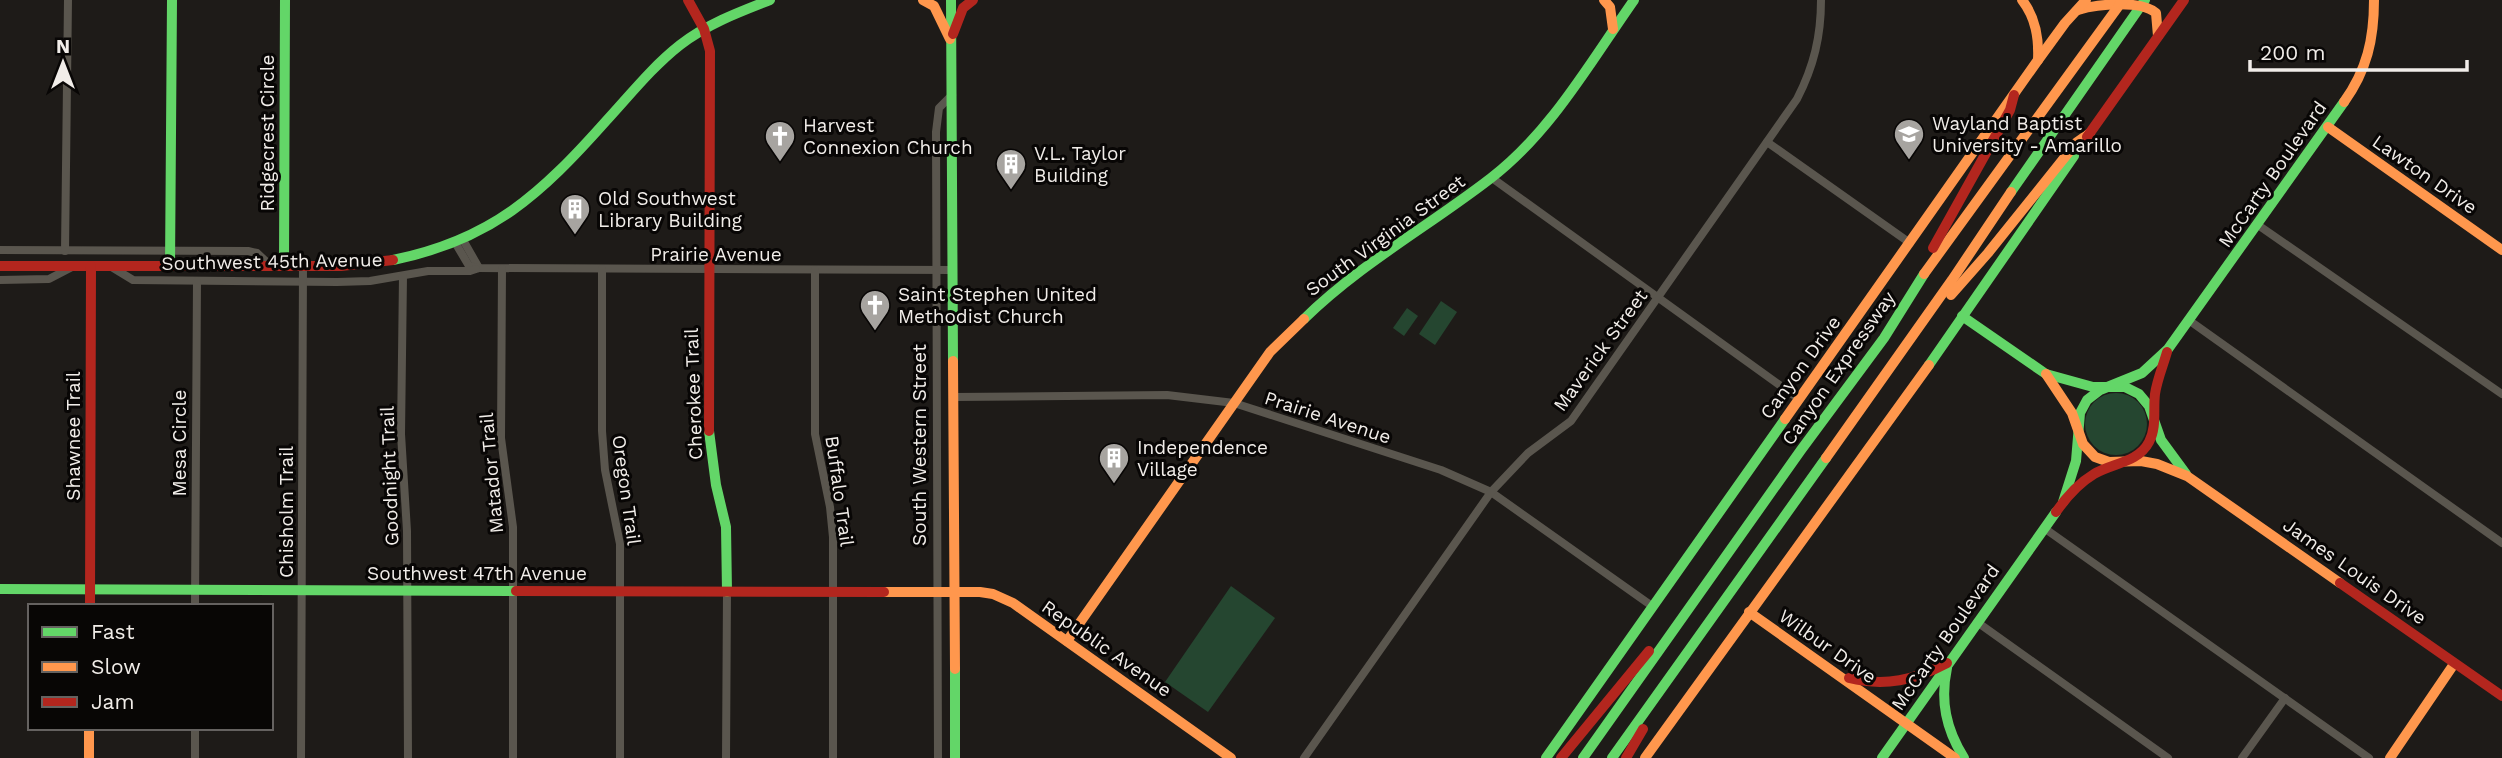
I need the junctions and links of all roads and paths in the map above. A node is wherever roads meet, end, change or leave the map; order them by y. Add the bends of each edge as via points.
1 (68, 0) edge
2 (172, 0) edge
3 (285, 0) edge
4 (688, 0) edge
5 (770, 0) edge
6 (923, 0) edge
7 (951, 0) edge
8 (974, 0) edge
9 (1604, 0) edge
10 (1634, 0) edge
11 (1821, 0) edge
12 (2022, 0) edge
13 (2086, 0) edge
14 (2123, 0) edge
15 (2145, 0) edge
16 (2184, 0) edge
17 (2374, 0) edge
18 (2076, 11) junction
19 (704, 29) junction
20 (1614, 29) junction
21 (2158, 36) junction
22 (951, 40) junction
23 (2038, 60) junction
24 (952, 95) junction
25 (2014, 95) junction
26 (2328, 127) junction
27 (2090, 133) junction
28 (1767, 142) junction
29 (1492, 178) junction
30 (2258, 225) junction
31 (460, 242) junction
32 (1910, 243) junction
33 (0, 250) edge
34 (2502, 250) edge
35 (65, 251) junction
36 (170, 251) junction
37 (418, 256) junction
38 (0, 266) edge
39 (74, 266) junction
40 (91, 266) junction
41 (110, 266) junction
42 (236, 266) junction
43 (271, 266) junction
44 (284, 266) junction
45 (303, 266) junction
46 (170, 267) junction
47 (479, 268) junction
48 (502, 269) junction
49 (602, 270) junction
50 (709, 270) junction
51 (815, 270) junction
52 (936, 270) junction
53 (953, 270) junction
54 (421, 272) junction
55 (403, 276) junction
56 (0, 280) edge
57 (197, 281) junction
58 (236, 281) junction
59 (1919, 281) junction
60 (303, 282) junction
61 (1657, 297) junction
62 (1962, 316) junction
63 (2190, 321) junction
64 (2168, 350) junction
65 (2046, 374) junction
66 (1879, 382) junction
67 (2112, 387) junction
68 (2502, 394) edge
69 (953, 397) junction
70 (1799, 399) junction
71 (1234, 403) junction
72 (2154, 417) junction
73 (2078, 432) junction
74 (2119, 463) junction
75 (2188, 476) junction
76 (1491, 492) junction
77 (2063, 502) junction
78 (2044, 528) junction
79 (2502, 543) edge
80 (937, 551) junction
81 (953, 551) junction
82 (1713, 576) junction
83 (0, 589) edge
84 (90, 590) junction
85 (195, 590) junction
86 (302, 590) junction
87 (408, 591) junction
88 (514, 591) junction
89 (620, 592) junction
90 (727, 592) junction
91 (833, 592) junction
92 (953, 592) junction
93 (937, 593) junction
94 (90, 604) edge
95 (195, 604) edge
96 (1652, 606) junction
97 (1749, 612) junction
98 (1977, 622) junction
99 (1067, 641) junction
100 (1949, 662) junction
101 (2454, 664) junction
102 (1836, 674) junction
103 (1667, 681) junction
104 (2502, 696) edge
105 (2285, 698) junction
106 (1906, 723) junction
107 (89, 730) edge
108 (195, 730) edge
109 (89, 758) edge
110 (195, 758) edge
111 (301, 758) edge
112 (408, 758) edge
113 (513, 758) edge
114 (620, 758) edge
115 (726, 758) edge
116 (832, 758) edge
117 (938, 758) edge
118 (955, 758) edge
119 (1231, 758) edge
120 (1304, 758) edge
121 (1546, 758) edge
122 (1561, 758) edge
123 (1583, 758) edge
124 (1612, 758) edge
125 (1626, 758) edge
126 (1645, 758) edge
127 (1882, 758) edge
128 (1955, 758) edge
129 (1964, 758) edge
130 (2168, 758) edge
131 (2242, 758) edge
132 (2369, 758) edge
133 (2389, 758) edge

1 - 35 street
2 - 36 main road
3 - 44 main road, Ridgecrest Circle
4 - 19 main road, Cherokee Trail
5 - 19 main road, Southwest 45th Avenue
6 - 22 main road via 934,6
7 - 22 main road, South Western Street
8 - 22 main road via 963,8
9 - 20 main road via 1611,7
10 - 20 main road, South Virginia Street
11 - 28 street, Maverick Street via 1819,40 1809,74
12 - 23 main road via 2040,41
13 - 18 main road, Canyon Drive
14 - 59 main road, Canyon Expressway
15 - 66 main road
16 - 21 main road
17 - 26 main road, McCarty Boulevard via 2373,41 2366,68
18 - 21 main road via 2099,4 2151,7 2159,20
18 - 23 main road, Canyon Drive
19 - 31 main road, Southwest 45th Avenue via 643,78 541,189 516,210
19 - 50 main road, Cherokee Trail via 710,51
20 - 29 main road, South Virginia Street via 1546,125
21 - 27 main road
22 - 24 main road, South Western Street
23 - 25 main road, Canyon Drive
24 - 52 street, South Western Street via 939,107 936,120
24 - 53 main road, South Western Street
25 - 32 main road, Canyon Drive
25 - 59 main road via 2010,110 1922,265
26 - 30 main road, McCarty Boulevard
26 - 34 main road, Lawton Drive
27 - 62 main road
27 - 66 main road via 2077,142
28 - 32 street
28 - 61 street, Maverick Street
29 - 61 street
29 - 71 main road, South Virginia Street via 1320,303 1270,352
30 - 63 main road, McCarty Boulevard
30 - 68 street
31 - 37 main road, Southwest 45th Avenue
31 - 47 street via 469,266
32 - 70 main road, Canyon Drive
33 - 35 street, Southwest 45th Avenue
35 - 36 street, Southwest 45th Avenue
36 - 43 street, Southwest 45th Avenue via 248,251
36 - 46 main road
37 - 45 main road, Southwest 45th Avenue via 367,264
37 - 54 street
38 - 39 main road, Southwest 45th Avenue
39 - 40 main road, Southwest 45th Avenue
39 - 56 street, Southwest 45th Avenue via 49,279
40 - 41 main road, Southwest 45th Avenue
40 - 84 main road, Shawnee Trail
41 - 46 main road, Southwest 45th Avenue
41 - 57 street, Southwest 45th Avenue via 133,280
42 - 43 main road, Southwest 45th Avenue
42 - 46 main road, Southwest 45th Avenue
42 - 58 street
43 - 44 main road, Southwest 45th Avenue
44 - 45 main road, Southwest 45th Avenue
45 - 60 street, Chisholm Trail
47 - 48 street, Prairie Avenue
47 - 54 street, Southwest 45th Avenue
48 - 49 street, Prairie Avenue
48 - 88 street, Matador Trail via 501,438 513,527
49 - 50 street, Prairie Avenue
49 - 89 street, Oregon Trail via 602,431 620,544
50 - 51 street, Prairie Avenue
50 - 90 main road, Cherokee Trail via 709,427 726,527
51 - 52 street, Prairie Avenue
51 - 91 street, Buffalo Trail via 815,434 832,519
52 - 53 street, Prairie Avenue
52 - 80 street, South Western Street
53 - 69 main road, South Western Street
54 - 55 street, Southwest 45th Avenue
55 - 60 street, Southwest 45th Avenue
55 - 87 street, Goodnight Trail via 401,434
57 - 58 street, Southwest 45th Avenue
57 - 85 street, Mesa Circle
58 - 60 street, Southwest 45th Avenue
59 - 82 main road, Canyon Expressway via 1884,338
60 - 86 street, Chisholm Trail
61 - 70 street
61 - 76 street, Maverick Street via 1571,421 1528,453
62 - 65 main road, James Louis Drive
62 - 97 main road
63 - 64 main road, McCarty Boulevard
63 - 79 street
64 - 67 main road, McCarty Boulevard via 2144,371
64 - 72 main road, McCarty Boulevard via 2155,394
65 - 67 main road, James Louis Drive via 2072,383
65 - 73 main road, James Louis Drive via 2072,413
66 - 103 main road
67 - 72 main road, James Louis Drive via 2138,394
67 - 73 main road, McCarty Boulevard via 2086,400
69 - 71 street, Prairie Avenue via 1167,395
69 - 81 main road, South Western Street
70 - 96 main road, Canyon Drive
71 - 76 street, Prairie Avenue via 1441,470
71 - 99 main road, South Virginia Street
72 - 74 main road, McCarty Boulevard via 2153,435 2143,451
72 - 75 main road, James Louis Drive via 2161,440
73 - 74 main road, James Louis Drive via 2095,457
73 - 77 main road, McCarty Boulevard via 2077,457
74 - 75 main road, James Louis Drive via 2157,464
74 - 77 main road, McCarty Boulevard via 2090,476
75 - 101 main road, James Louis Drive
76 - 96 street, Prairie Avenue
76 - 120 street, Maverick Street
77 - 78 main road, McCarty Boulevard
78 - 98 main road, McCarty Boulevard
78 - 105 street
80 - 81 street
80 - 93 street, South Western Street
81 - 92 main road, South Western Street
82 - 122 main road via 1702,582
82 - 123 main road, Canyon Expressway
83 - 84 main road, Southwest 47th Avenue
84 - 85 main road, Southwest 47th Avenue
84 - 94 main road, Shawnee Trail
85 - 86 main road, Southwest 47th Avenue
85 - 95 street, Mesa Circle
86 - 87 main road, Southwest 47th Avenue
86 - 111 street, Chisholm Trail
87 - 88 main road, Southwest 47th Avenue
87 - 112 street, Goodnight Trail
88 - 89 main road, Southwest 47th Avenue
88 - 113 street, Matador Trail
89 - 90 main road, Southwest 47th Avenue
89 - 114 street, Oregon Trail
90 - 91 main road, Southwest 47th Avenue
90 - 115 street, Cherokee Trail
91 - 93 main road, Southwest 47th Avenue
91 - 116 street, Buffalo Trail
92 - 93 main road, Southwest 47th Avenue
92 - 99 main road, Republic Avenue via 1003,597
92 - 118 main road, South Western Street
93 - 117 street, South Western Street
96 - 121 main road, Canyon Drive
97 - 102 main road, Wilbur Drive
97 - 126 main road
98 - 100 main road, McCarty Boulevard
98 - 130 street
99 - 119 main road, Republic Avenue
100 - 102 main road via 1895,683
100 - 106 main road, McCarty Boulevard
100 - 129 main road via 1944,707 1952,738
101 - 104 main road, James Louis Drive
101 - 133 main road
102 - 106 main road, Wilbur Drive
103 - 124 main road
103 - 125 main road
105 - 131 street
105 - 132 street
106 - 127 main road, McCarty Boulevard
106 - 128 main road, Wilbur Drive
107 - 109 main road
108 - 110 street

